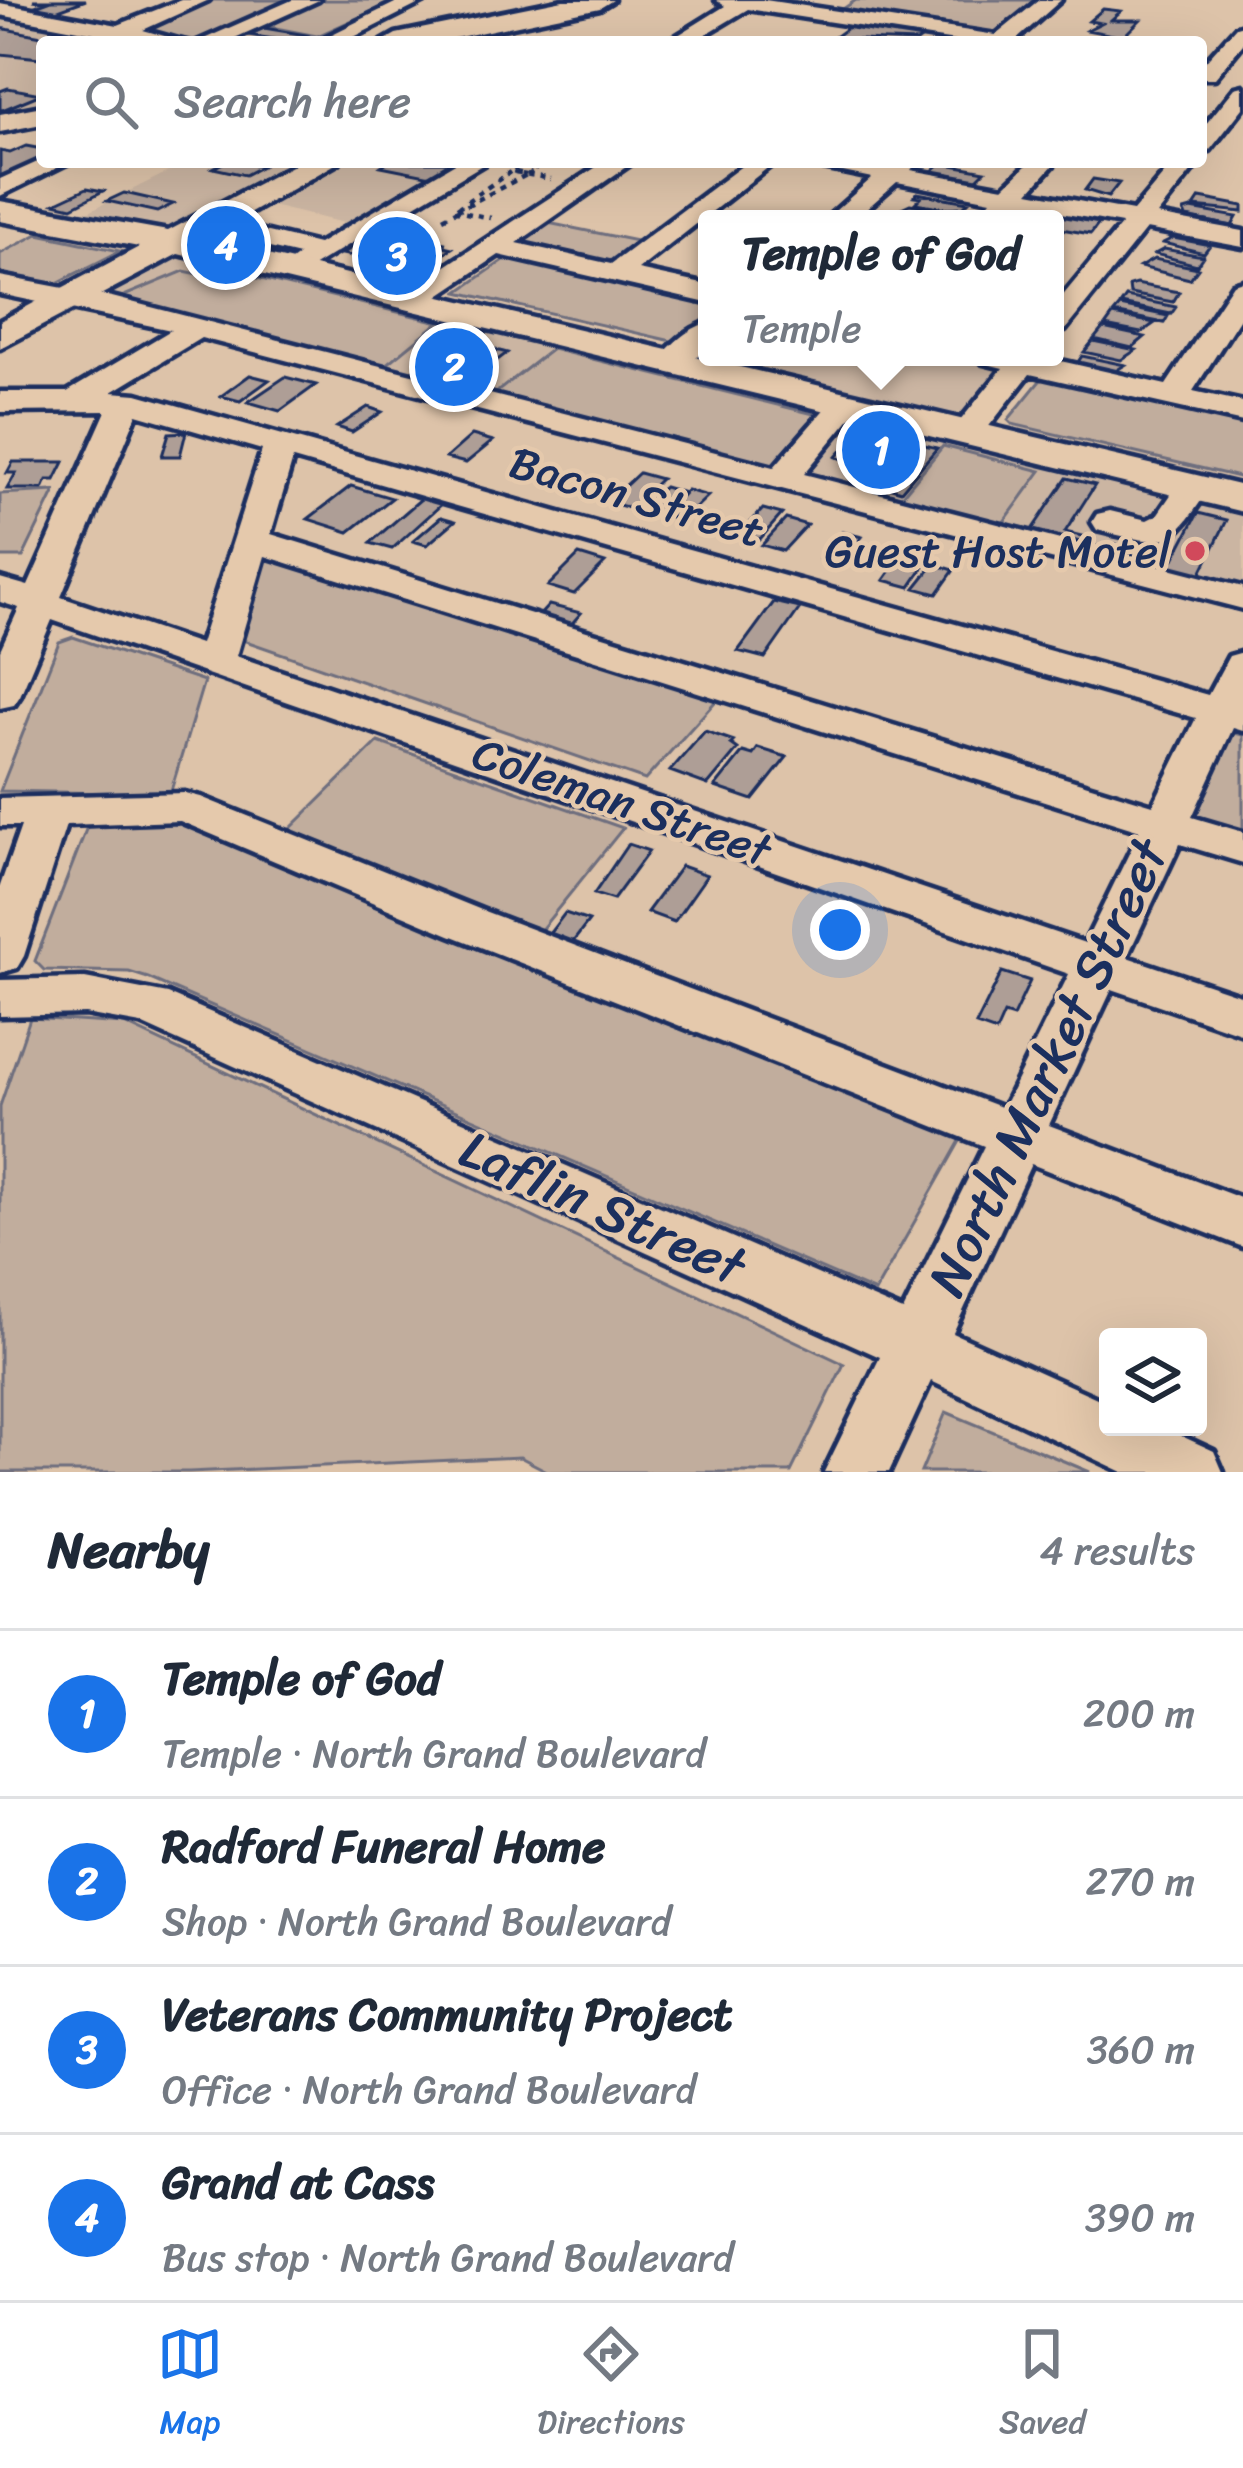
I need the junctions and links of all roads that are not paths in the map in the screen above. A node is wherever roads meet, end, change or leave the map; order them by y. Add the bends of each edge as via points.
1 (94, 0) edge
2 (199, 0) edge
3 (309, 0) edge
4 (417, 0) edge
5 (600, 0) edge
6 (620, 0) edge
7 (1051, 0) edge
8 (733, 1) edge
9 (0, 9) edge
10 (830, 10) edge
11 (45, 17) junction
12 (509, 18) junction
13 (0, 21) edge
14 (574, 25) junction
15 (1243, 31) edge
16 (106, 36) edge
17 (110, 36) edge
18 (115, 36) edge
19 (222, 36) edge
20 (340, 36) edge
21 (424, 36) edge
22 (555, 36) edge
23 (686, 36) edge
24 (806, 36) edge
25 (924, 36) edge
26 (1009, 36) edge
27 (1207, 70) edge
28 (1207, 73) edge
29 (1243, 79) edge
30 (1243, 93) edge
31 (36, 116) edge
32 (0, 123) edge
33 (1207, 138) edge
34 (1207, 139) edge
35 (1243, 139) edge
36 (44, 168) edge
37 (313, 168) edge
38 (466, 168) edge
39 (611, 168) edge
40 (756, 168) edge
41 (898, 168) edge
42 (1038, 168) edge
43 (1182, 168) edge
44 (0, 188) edge
45 (1010, 196) junction
46 (700, 210) edge
47 (849, 210) edge
48 (996, 210) edge
49 (0, 211) edge
50 (698, 212) edge
51 (1140, 220) junction
52 (215, 226) junction
53 (490, 239) junction
54 (1243, 239) edge
55 (307, 262) junction
56 (616, 273) junction
57 (0, 285) edge
58 (1243, 290) edge
59 (698, 292) edge
60 (70, 298) junction
61 (413, 300) junction
62 (1064, 313) edge
63 (196, 328) junction
64 (0, 336) edge
65 (698, 340) edge
66 (672, 362) junction
67 (1010, 366) edge
68 (1044, 366) edge
69 (1174, 397) junction
70 (127, 401) junction
71 (18, 402) edge
72 (73, 402) junction
73 (846, 404) junction
74 (1243, 412) edge
75 (967, 432) junction
76 (0, 434) edge
77 (280, 445) junction
78 (782, 479) junction
79 (1193, 487) junction
80 (1243, 499) edge
81 (1110, 522) dead end
82 (252, 540) junction
83 (21, 595) edge
84 (1243, 598) edge
85 (215, 662) junction
86 (1243, 664) edge
87 (0, 696) edge
88 (1232, 715) edge
89 (48, 811) junction
90 (0, 812) edge
91 (1163, 824) junction
92 (1243, 848) edge
93 (0, 956) edge
94 (1096, 963) junction
95 (0, 998) edge
96 (1243, 1015) edge
97 (1015, 1134) junction
98 (1243, 1223) edge
99 (915, 1344) junction
100 (1187, 1471) edge
101 (856, 1472) edge

1 - 11 street
2 - 18 street
3 - 19 street
4 - 20 street
5 - 12 main road
6 - 14 main road
7 - 26 street
8 - 10 street
8 - 23 street
9 - 11 street
10 - 24 street
10 - 25 street
11 - 17 street
12 - 14 main road
12 - 21 main road
13 - 16 street
14 - 22 main road
15 - 27 street
28 - 29 street
30 - 33 street
31 - 32 main road
34 - 35 street
36 - 44 street
37 - 52 main road
38 - 55 street
39 - 53 street
40 - 46 street
41 - 45 street
41 - 47 street
42 - 45 street
43 - 51 street
45 - 48 street
45 - 51 street
49 - 52 main road
50 - 56 street
51 - 54 street
51 - 62 street
52 - 55 main road
52 - 55 street
52 - 60 main road
53 - 56 street
53 - 61 street
55 - 61 main road
56 - 59 street
57 - 60 street
58 - 69 street
60 - 63 street
60 - 64 main road
61 - 66 main road
63 - 72 street
63 - 78 street
65 - 66 street
66 - 73 main road
67 - 75 street
68 - 69 street
69 - 74 street
70 - 72 street, Bacon Street
70 - 77 street, Bacon Street
70 - 83 street
71 - 72 street, Bacon Street
71 - 76 street
73 - 75 main road
73 - 78 street
75 - 79 main road
77 - 82 street
77 - 88 street, Bacon Street
78 - 84 street
79 - 80 main road
79 - 81 street via 1170,523 1152,532
82 - 85 street
82 - 91 street
83 - 85 street, Coleman Street
83 - 87 street
85 - 94 street, Coleman Street
86 - 88 street, North Market Street
88 - 91 street, North Market Street
89 - 90 street
89 - 93 street
89 - 97 street via 185,807
91 - 92 street
91 - 94 street, North Market Street
94 - 96 street, Coleman Street
94 - 97 street, North Market Street
95 - 99 street, Laflin Street via 85,996 150,1007
97 - 98 street
97 - 99 street, North Market Street
99 - 100 street, Laflin Street
99 - 101 street, North Market Street

